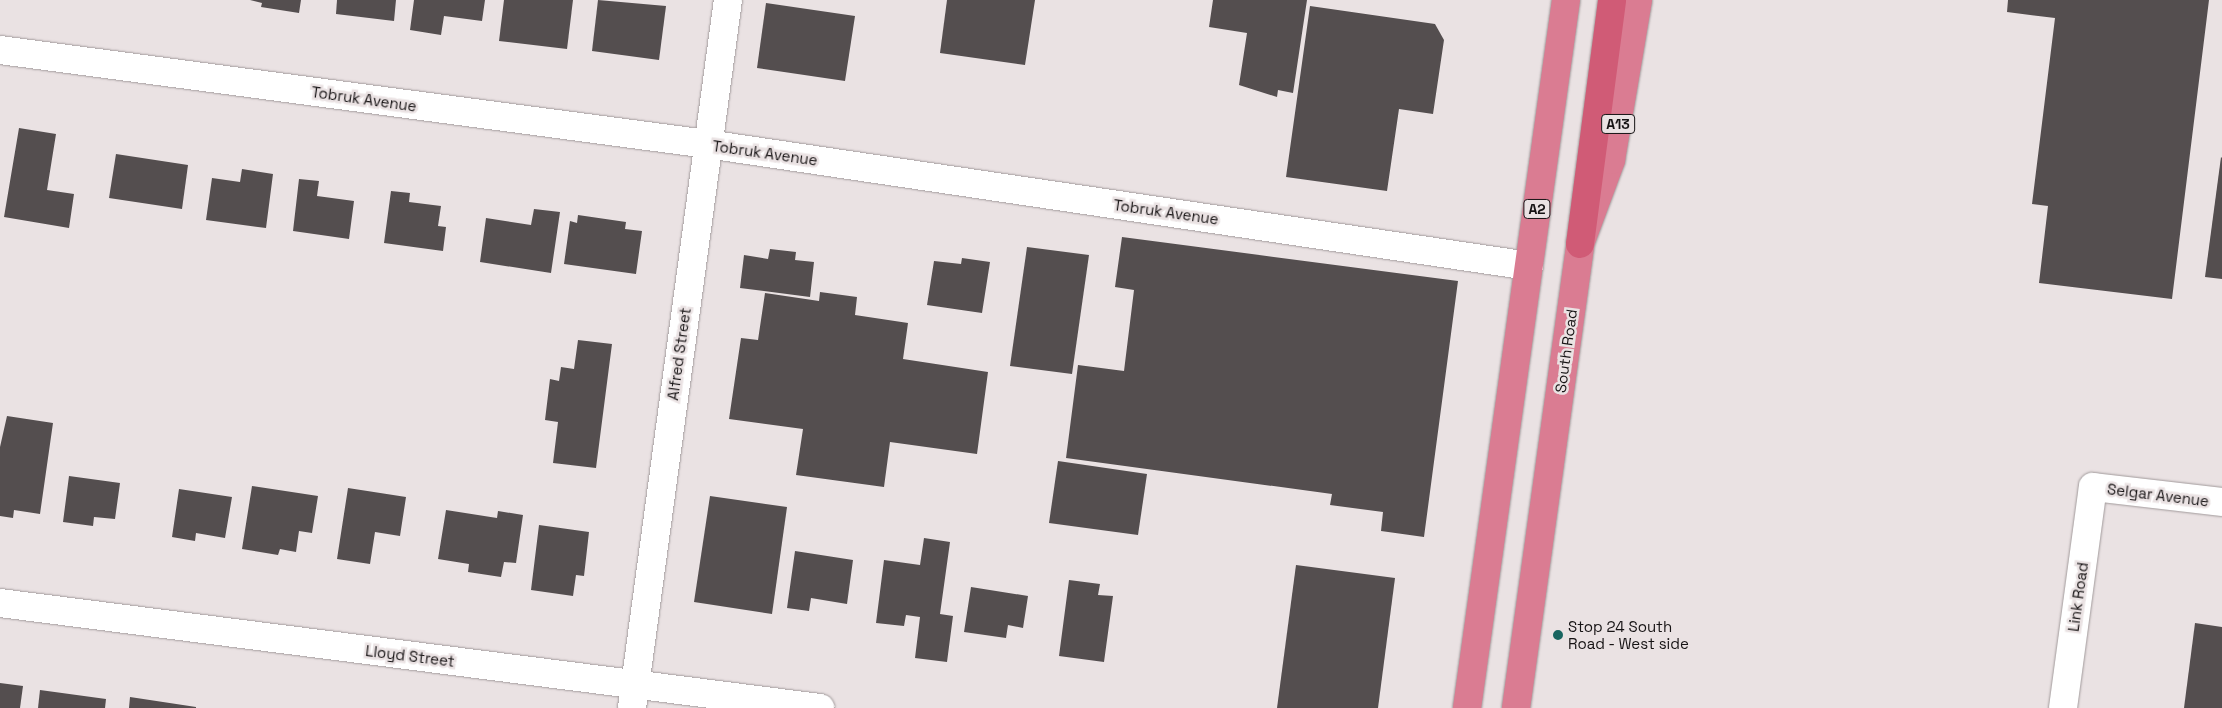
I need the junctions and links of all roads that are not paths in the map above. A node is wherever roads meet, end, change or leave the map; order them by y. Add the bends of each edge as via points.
1 (728, 0) edge
2 (1566, 0) edge
3 (1612, 0) edge
4 (1638, 0) edge
5 (0, 50) edge
6 (707, 144) junction
7 (1580, 244) junction
8 (1529, 266) junction
9 (2093, 487) joint
10 (2222, 502) edge
11 (0, 603) edge
12 (633, 697) edge
13 (820, 708) edge
14 (1468, 708) edge
15 (1516, 708) edge
16 (2063, 708) edge

1 - 6 street, Alfred Street
2 - 8 highway, A2
3 - 7 highway
4 - 7 highway, South Road / A13 via 1611,160
5 - 6 street, Tobruk Avenue
6 - 8 street, Tobruk Avenue
6 - 12 street, Alfred Street
7 - 15 highway, South Road
8 - 14 highway, A2
9 - 10 street, Selgar Avenue
9 - 16 street, Link Road
11 - 12 street, Lloyd Street
12 - 13 street, Lloyd Street

